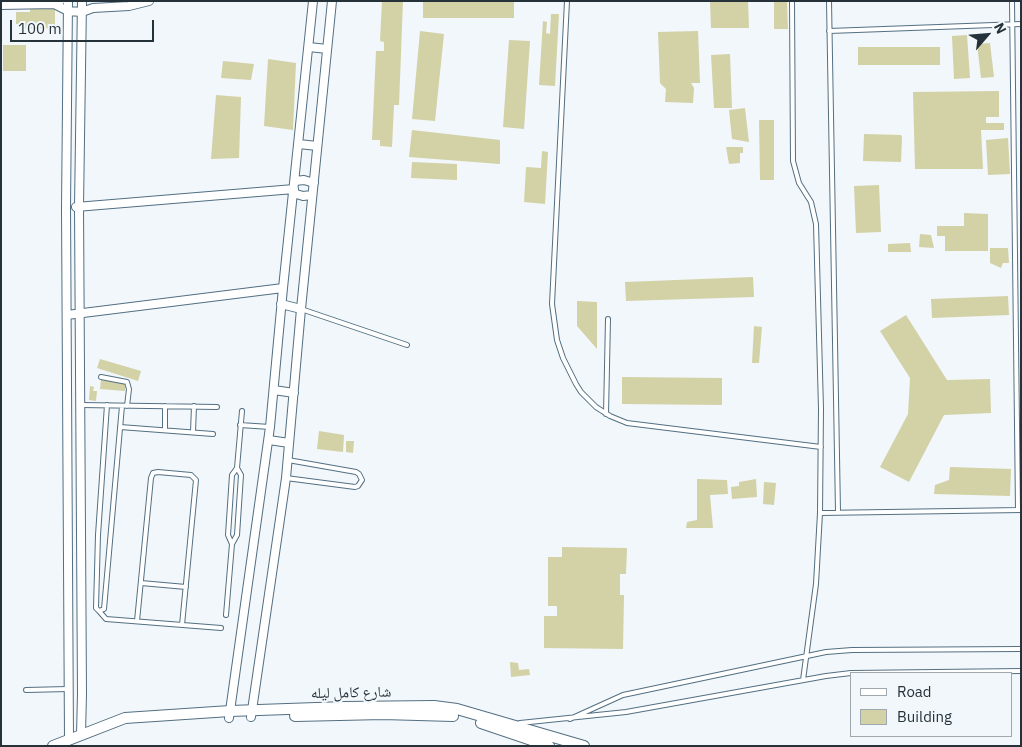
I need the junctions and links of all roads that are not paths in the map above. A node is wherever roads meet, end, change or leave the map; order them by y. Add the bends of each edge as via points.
1 (68, 1) edge
2 (82, 1) edge
3 (149, 1) edge
4 (313, 1) edge
5 (332, 1) edge
6 (567, 1) edge
7 (792, 1) edge
8 (829, 1) edge
9 (1012, 1) edge
10 (57, 3) edge
11 (1, 5) edge
12 (93, 8) junction
13 (68, 11) junction
14 (82, 12) junction
15 (1012, 24) junction
16 (1021, 24) edge
17 (829, 31) junction
18 (309, 47) junction
19 (327, 49) junction
20 (298, 144) junction
21 (317, 146) junction
22 (314, 183) junction
23 (294, 188) junction
24 (312, 195) junction
25 (78, 207) junction
26 (66, 208) junction
27 (283, 288) junction
28 (67, 294) junction
29 (80, 294) junction
30 (281, 304) junction
31 (301, 309) junction
32 (80, 314) junction
33 (67, 315) junction
34 (608, 319) dead end
35 (407, 345) dead end
36 (102, 377) dead end
37 (274, 390) junction
38 (294, 393) junction
39 (81, 405) junction
40 (67, 406) junction
41 (107, 406) junction
42 (124, 406) junction
43 (165, 406) junction
44 (194, 406) junction
45 (217, 407) dead end
46 (242, 412) dead end
47 (606, 414) junction
48 (240, 425) junction
49 (120, 426) junction
50 (270, 427) junction
51 (164, 430) junction
52 (193, 432) junction
53 (213, 434) dead end
54 (269, 440) junction
55 (289, 443) junction
56 (821, 448) junction
57 (288, 460) junction
58 (237, 468) junction
59 (286, 478) junction
60 (1020, 510) edge
61 (838, 512) junction
62 (820, 513) junction
63 (98, 535) junction
64 (110, 536) junction
65 (232, 544) junction
66 (141, 583) junction
67 (186, 587) junction
68 (99, 611) junction
69 (226, 615) dead end
70 (137, 622) junction
71 (182, 625) junction
72 (221, 628) dead end
73 (1021, 649) edge
74 (806, 656) junction
75 (1021, 671) edge
76 (936, 672) edge
77 (850, 673) edge
78 (803, 680) junction
79 (26, 690) dead end
80 (68, 692) junction
81 (82, 694) junction
82 (252, 714) junction
83 (230, 715) junction
84 (570, 719) junction
85 (512, 724) junction
86 (490, 725) junction
87 (81, 734) junction
88 (69, 739) junction
89 (53, 746) edge
90 (549, 746) edge
91 (584, 746) edge

1 - 13 street
2 - 12 street
2 - 14 street
3 - 12 street
4 - 18 street
5 - 19 street
6 - 47 lane via 552,286 553,322 563,358 576,384 588,400
7 - 56 lane via 793,161 799,183 811,202 816,224
8 - 17 lane
9 - 15 lane
10 - 11 street
10 - 13 street
12 - 14 street
13 - 14 street
13 - 26 street
14 - 25 street
15 - 16 lane
15 - 17 lane
15 - 60 lane
17 - 61 lane
18 - 19 street
18 - 20 street
19 - 21 street
20 - 21 street
20 - 23 street
21 - 22 street
22 - 23 street via 304,180
22 - 24 street
23 - 24 street via 302,196
23 - 25 street
23 - 27 street
24 - 31 street
25 - 26 street
25 - 29 street
26 - 28 street
27 - 30 street
27 - 32 street
28 - 29 street
28 - 33 street
29 - 32 street
30 - 31 street
30 - 37 street
31 - 35 lane
31 - 38 street
32 - 33 street
32 - 39 street
33 - 40 street
34 - 47 lane
36 - 42 lane via 127,382 129,389
37 - 38 street
37 - 50 street
38 - 55 street
39 - 40 street
39 - 41 lane
39 - 81 street
40 - 80 street
41 - 42 lane
41 - 63 lane
42 - 43 lane
42 - 49 lane
43 - 44 lane
43 - 51 lane
44 - 45 lane
44 - 52 lane
46 - 48 lane
47 - 56 lane via 627,423
48 - 50 lane
48 - 58 lane
49 - 51 lane
49 - 64 lane
50 - 54 street
51 - 52 lane
52 - 53 lane
54 - 55 street
54 - 83 street
55 - 57 street
56 - 62 lane
57 - 59 street
57 - 59 lane via 356,472 362,480 355,487
58 - 65 lane via 241,476 237,535
58 - 65 lane via 232,475 228,535
59 - 82 street
60 - 61 lane
61 - 62 lane
62 - 74 lane via 816,584
63 - 64 lane
63 - 68 lane via 96,608
64 - 68 lane via 104,609
65 - 69 lane
66 - 67 lane
66 - 67 lane via 151,478 156,472 191,475 196,480
66 - 70 lane
67 - 71 lane
68 - 70 lane via 106,619
70 - 71 lane
71 - 72 lane
73 - 74 lane via 852,650
74 - 78 lane
74 - 84 lane via 623,696
75 - 76 lane
77 - 78 lane
78 - 84 lane
79 - 80 lane
80 - 81 street
80 - 88 street
81 - 87 street
82 - 83 street, شارع كامل ليله
82 - 85 street, شارع كامل ليله via 345,707 434,706
82 - 86 street, شارع كامل ليله via 443,714
83 - 87 street, شارع كامل ليله via 125,718
84 - 85 lane
85 - 86 street
85 - 91 street, شارع كامل ليله
86 - 90 street, شارع كامل ليله
87 - 88 street, شارع كامل ليله
88 - 89 street, شارع كامل ليله

